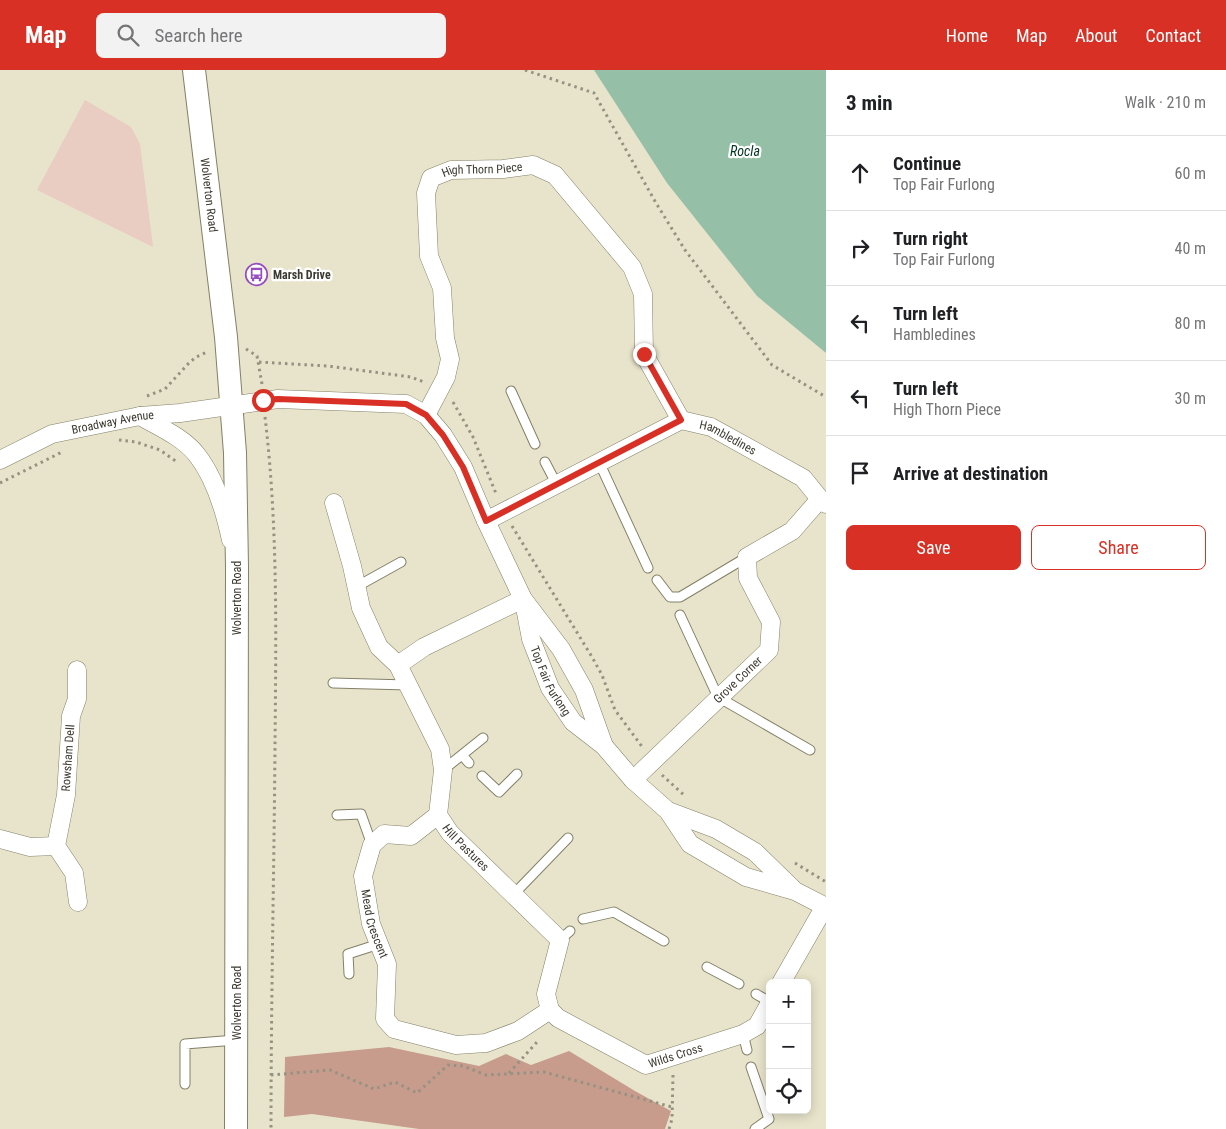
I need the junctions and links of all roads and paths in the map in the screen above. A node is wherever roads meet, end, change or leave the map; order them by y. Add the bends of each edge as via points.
1 (194, 70) edge
2 (525, 70) edge
3 (245, 349) dead end
4 (259, 362) junction
5 (261, 375) dead end
6 (440, 391) junction
7 (511, 391) dead end
8 (826, 397) edge
9 (232, 406) junction
10 (426, 415) junction
11 (140, 416) junction
12 (265, 418) dead end
13 (681, 420) junction
14 (116, 440) dead end
15 (535, 444) dead end
16 (70, 449) dead end
17 (0, 460) edge
18 (545, 462) dead end
19 (600, 462) junction
20 (183, 463) dead end
21 (0, 483) edge
22 (557, 485) junction
23 (823, 501) edge
24 (334, 503) dead end
25 (504, 512) junction
26 (486, 521) junction
27 (747, 557) junction
28 (401, 562) dead end
29 (237, 567) junction
30 (648, 568) dead end
31 (657, 580) dead end
32 (356, 586) junction
33 (523, 599) junction
34 (680, 615) dead end
35 (398, 665) junction
36 (77, 670) dead end
37 (333, 683) dead end
38 (408, 685) junction
39 (718, 697) junction
40 (483, 738) dead end
41 (604, 746) junction
42 (810, 750) dead end
43 (462, 755) junction
44 (469, 763) dead end
45 (649, 763) junction
46 (442, 770) junction
47 (517, 774) dead end
48 (482, 776) dead end
49 (633, 780) junction
50 (685, 797) dead end
51 (668, 811) junction
52 (337, 815) dead end
53 (438, 815) junction
54 (0, 838) edge
55 (568, 838) dead end
56 (372, 845) junction
57 (56, 846) junction
58 (791, 860) dead end
59 (826, 882) edge
60 (795, 891) junction
61 (514, 895) junction
62 (78, 902) dead end
63 (825, 907) edge
64 (583, 919) dead end
65 (664, 941) dead end
66 (379, 944) junction
67 (707, 967) dead end
68 (349, 974) dead end
69 (783, 979) edge
70 (738, 984) dead end
71 (766, 1005) edge
72 (554, 1014) junction
73 (236, 1040) junction
74 (673, 1057) junction
75 (751, 1068) dead end
76 (509, 1074) junction
77 (271, 1075) junction
78 (185, 1084) dead end
79 (672, 1107) junction
80 (236, 1129) edge
81 (271, 1129) edge
82 (669, 1129) edge
83 (755, 1129) edge

1 - 9 street, Wolverton Road
2 - 8 path via 594,93 685,250 766,358 772,365
3 - 4 path via 257,356
4 - 5 path
4 - 6 path via 328,366 410,377
6 - 10 street, High Thorn Piece
6 - 13 street, High Thorn Piece via 450,359 445,338 442,288 429,256 426,193 431,178 452,170 533,165 556,176 632,267 643,294 644,354
6 - 25 path via 448,395 461,413
7 - 15 lane
9 - 10 street, Top Fair Furlong via 278,399 406,404
9 - 11 street, Broadway Avenue
9 - 29 street, Wolverton Road
10 - 26 street, Top Fair Furlong via 463,467
11 - 17 street, Broadway Avenue via 52,434
11 - 29 street via 171,434 196,454 220,502
12 - 77 path via 275,558 276,648
13 - 19 street
13 - 23 street, Hambledines via 711,427 803,478
14 - 20 path via 149,446
16 - 21 path
18 - 22 lane
19 - 22 street
19 - 30 lane
22 - 25 street
23 - 27 street via 792,531
24 - 32 street, Hill Pastures
25 - 26 street
25 - 45 path via 592,657 616,710 642,747
26 - 33 street, Top Fair Furlong
27 - 31 lane via 680,597 670,597
27 - 39 street, Grove Corner via 748,578 772,622 768,650
28 - 32 lane
29 - 73 street, Wolverton Road
32 - 35 street, Hill Pastures via 361,608 379,647
33 - 35 street via 424,647
33 - 41 street, Top Fair Furlong via 561,648 575,673
33 - 41 street, Top Fair Furlong via 531,639 550,688 574,722
34 - 39 lane
35 - 38 street, Hill Pastures
36 - 57 street, Rowsham Dell via 77,699 70,716 66,796
37 - 38 lane
38 - 46 street, Hill Pastures via 440,749
39 - 42 lane
39 - 45 street, Grove Corner
40 - 43 lane
41 - 49 street, Top Fair Furlong
43 - 44 lane
43 - 46 lane
45 - 49 street, Grove Corner
45 - 50 path
46 - 53 street, Hill Pastures
47 - 48 lane via 499,792
49 - 51 street, Top Fair Furlong
51 - 60 street, Top Fair Furlong via 716,829 755,852
51 - 60 street, Top Fair Furlong via 690,844 746,877
52 - 56 lane via 362,814
53 - 56 street via 411,836 384,834
53 - 61 street, Hill Pastures via 450,833
54 - 57 street via 30,847
55 - 61 lane
56 - 66 street, Mead Crescent via 363,876 371,924
57 - 62 street via 74,873
58 - 59 path
60 - 63 street, Top Fair Furlong
61 - 72 street, Hill Pastures via 565,935 546,994
63 - 69 street
64 - 65 lane via 614,912
66 - 68 lane via 348,954
66 - 72 street, Mead Crescent via 387,964 385,1019 394,1030 456,1045 486,1043
67 - 70 lane
71 - 74 street, Wilds Cross via 757,1026 745,1042
72 - 74 street, Wilds Cross via 646,1066
72 - 76 path
73 - 78 lane via 185,1044
73 - 80 street, Wolverton Road
74 - 79 path
75 - 83 lane via 769,1119
76 - 77 path via 486,1075 463,1066 448,1065 417,1093 395,1082 374,1089 330,1070
76 - 79 path via 544,1072
77 - 81 path
79 - 82 path

